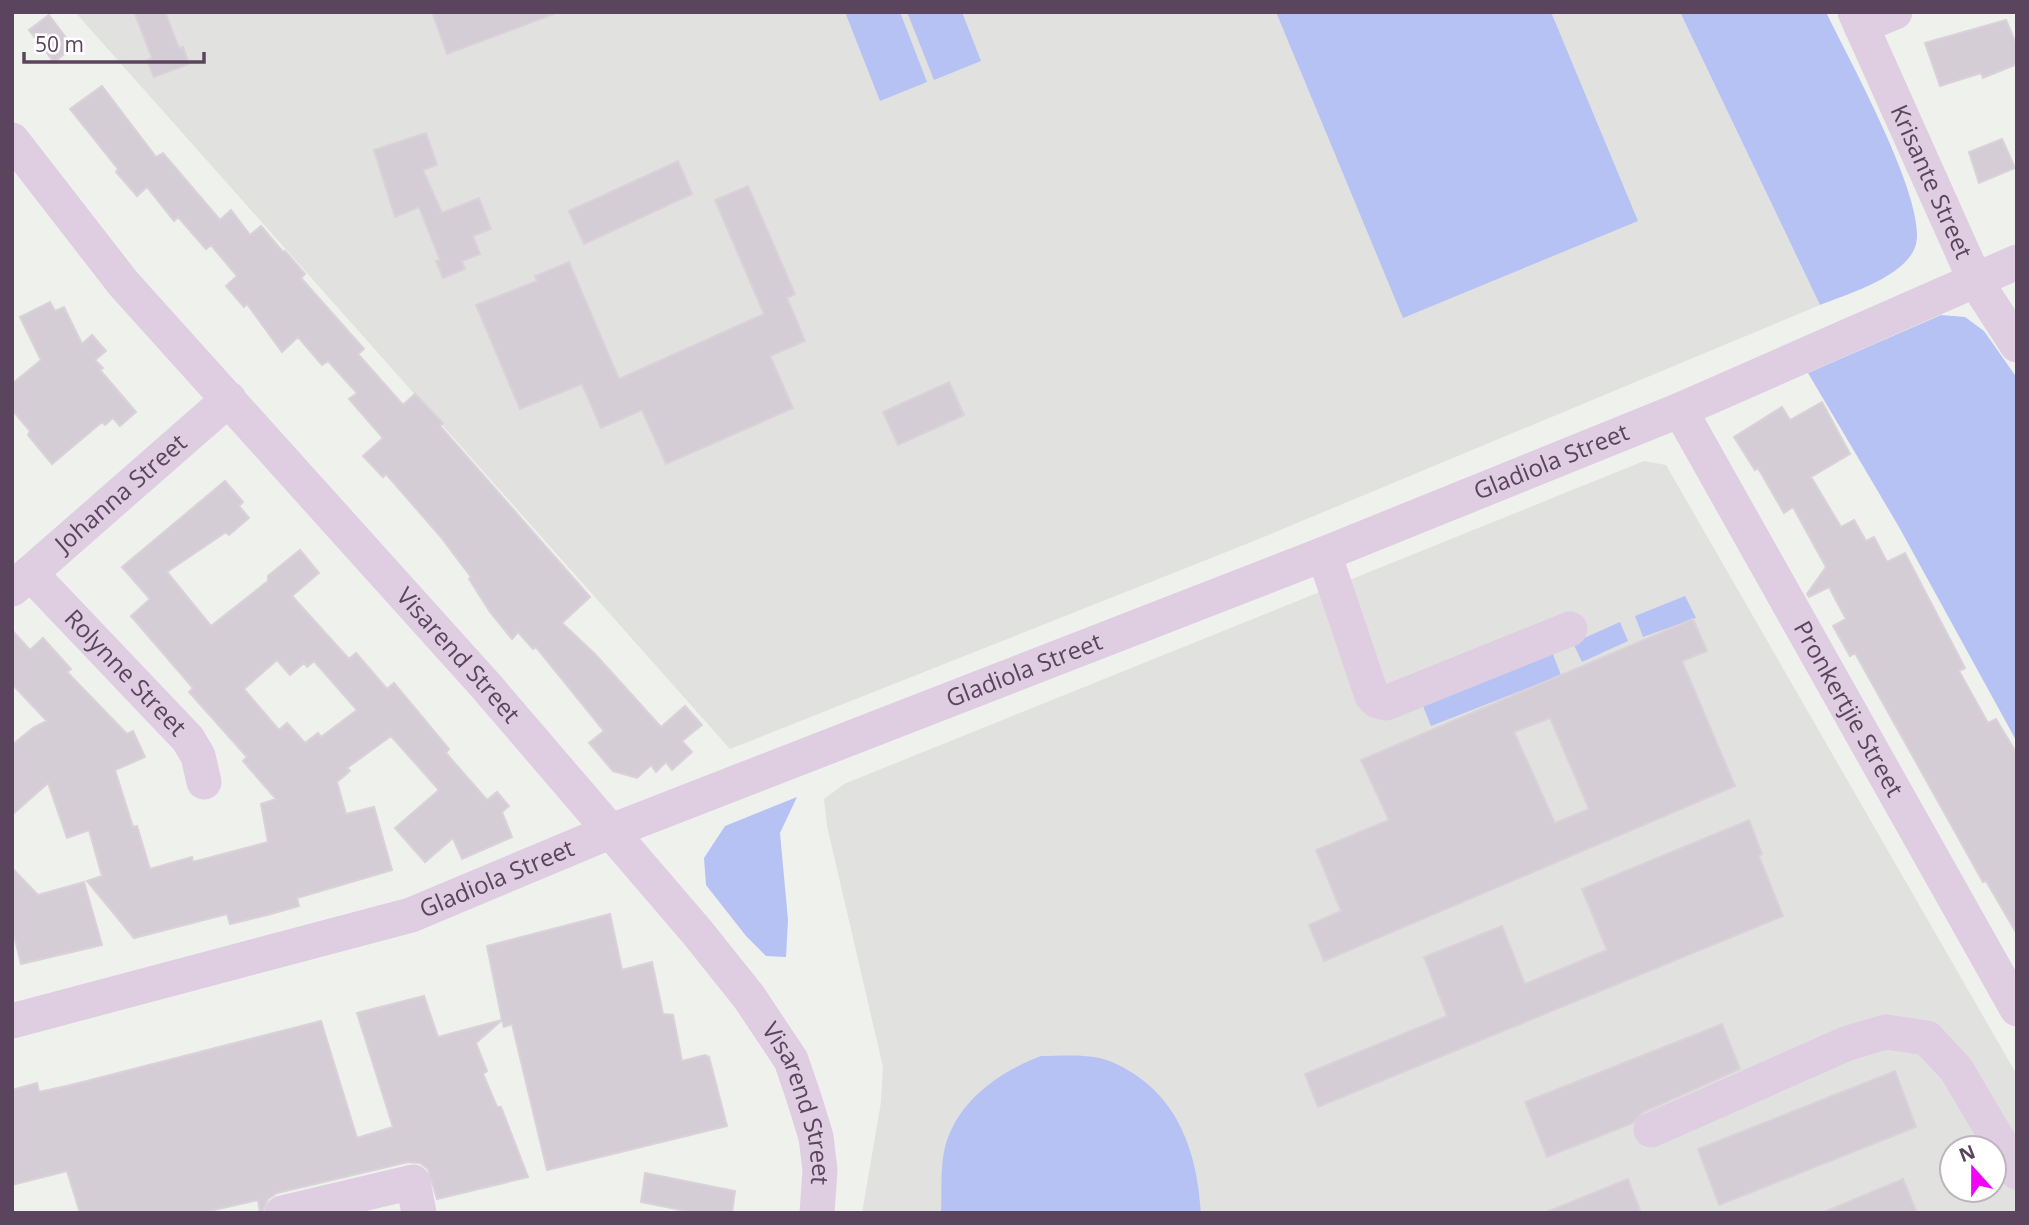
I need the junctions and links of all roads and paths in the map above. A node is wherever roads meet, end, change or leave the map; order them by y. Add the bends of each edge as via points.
1 (1895, 12) edge
2 (1858, 19) edge
3 (12, 140) edge
4 (2017, 262) edge
5 (1975, 280) junction
6 (2017, 345) edge
7 (229, 399) junction
8 (1680, 410) junction
9 (1324, 554) junction
10 (21, 581) edge
11 (1570, 629) dead end
12 (204, 782) dead end
13 (609, 832) junction
14 (2017, 1009) edge
15 (12, 1021) edge
16 (1651, 1130) dead end
17 (2017, 1172) edge
18 (282, 1213) edge
19 (419, 1213) edge
20 (817, 1213) edge

1 - 2 street
2 - 5 street, Krisante Street
3 - 7 street, Visarend Street via 123,283
4 - 5 street, Gladiola Street
5 - 6 street, Krisante Street
5 - 8 street, Gladiola Street
7 - 10 street, Johanna Street
7 - 13 street, Visarend Street via 486,686
8 - 9 street, Gladiola Street
8 - 14 street, Pronkertjie Street
9 - 11 street via 1371,696 1377,701 1386,703
9 - 13 street, Gladiola Street
10 - 12 street, Rolynne Street via 188,739
13 - 15 street, Gladiola Street via 411,915
13 - 20 street, Visarend Street via 697,932 756,1006 791,1060 816,1137 820,1170
16 - 17 street via 1848,1043 1886,1032 1927,1038 1937,1048 1956,1069
18 - 19 street via 413,1182

